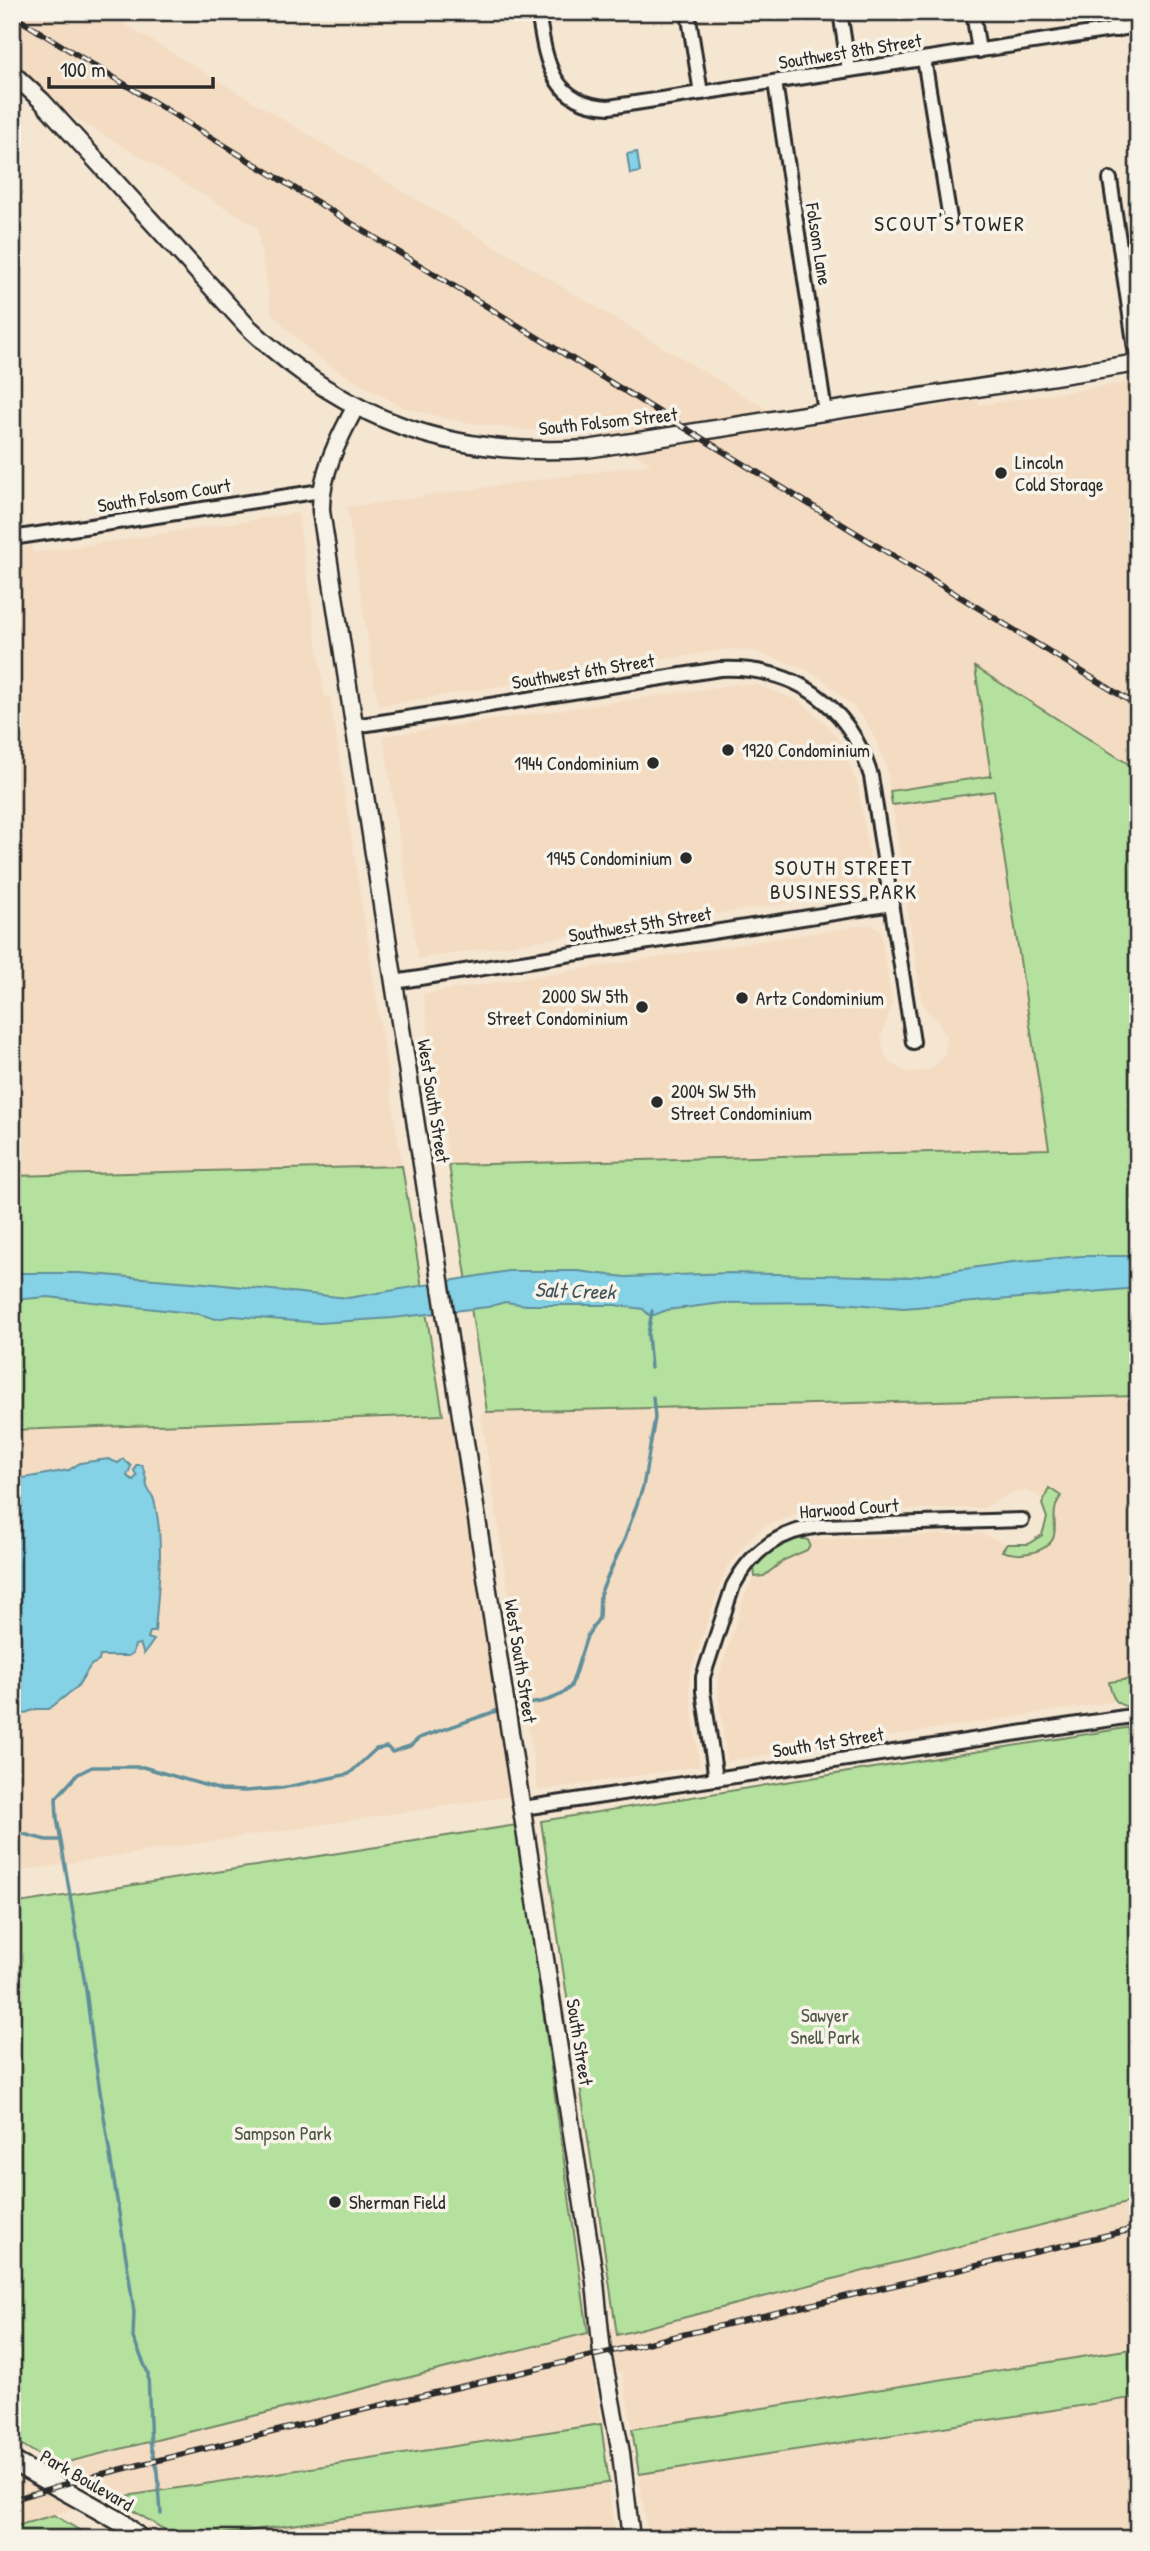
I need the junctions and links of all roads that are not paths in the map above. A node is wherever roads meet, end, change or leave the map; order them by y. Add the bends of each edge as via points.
1 (538, 12) edge
2 (688, 12) edge
3 (841, 12) edge
4 (973, 12) edge
5 (1113, 12) edge
6 (1138, 26) edge
7 (1116, 30) junction
8 (979, 51) junction
9 (924, 59) junction
10 (849, 70) junction
11 (12, 73) edge
12 (775, 82) junction
13 (701, 93) junction
14 (1110, 179) dead end
15 (950, 219) dead end
16 (1137, 363) edge
17 (356, 406) junction
18 (825, 412) junction
19 (321, 491) junction
20 (12, 538) edge
21 (355, 726) junction
22 (892, 904) junction
23 (394, 982) junction
24 (913, 1042) dead end
25 (1022, 1520) dead end
26 (1138, 1715) edge
27 (716, 1779) junction
28 (523, 1808) junction
29 (12, 2461) edge
30 (12, 2472) edge
31 (139, 2538) edge
32 (631, 2539) edge

1 - 13 street, Southwest 8th Street via 547,62 558,84 576,99 610,107
2 - 13 street
3 - 10 street
4 - 8 street
5 - 7 street
6 - 7 street, Southwest 8th Street
7 - 8 street, Southwest 8th Street
8 - 9 street, Southwest 8th Street
9 - 10 street, Southwest 8th Street
9 - 15 street
10 - 12 street, Southwest 8th Street
11 - 17 street, South Folsom Street via 247,326 301,373
12 - 13 street, Southwest 8th Street
12 - 18 street, Folsom Lane
14 - 16 street
16 - 18 street, South Folsom Street
17 - 18 street, South Folsom Street via 383,420 448,440 551,451
17 - 19 street, West South Street
19 - 20 street, South Folsom Court
19 - 21 street, West South Street
21 - 22 street, Southwest 6th Street via 720,669 758,670 787,679 814,692 845,722 865,757
21 - 23 street, West South Street
22 - 23 street, Southwest 5th Street
22 - 24 street, Southwest 6th Street
23 - 28 street, West South Street
25 - 27 street, Harwood Court via 820,1525 791,1531 760,1550 733,1586 703,1677
26 - 27 street, South 1st Street
27 - 28 street, South 1st Street
28 - 32 street, South Street
29 - 31 main road, Park Boulevard via 121,2522
30 - 31 main road, Park Boulevard via 116,2531

